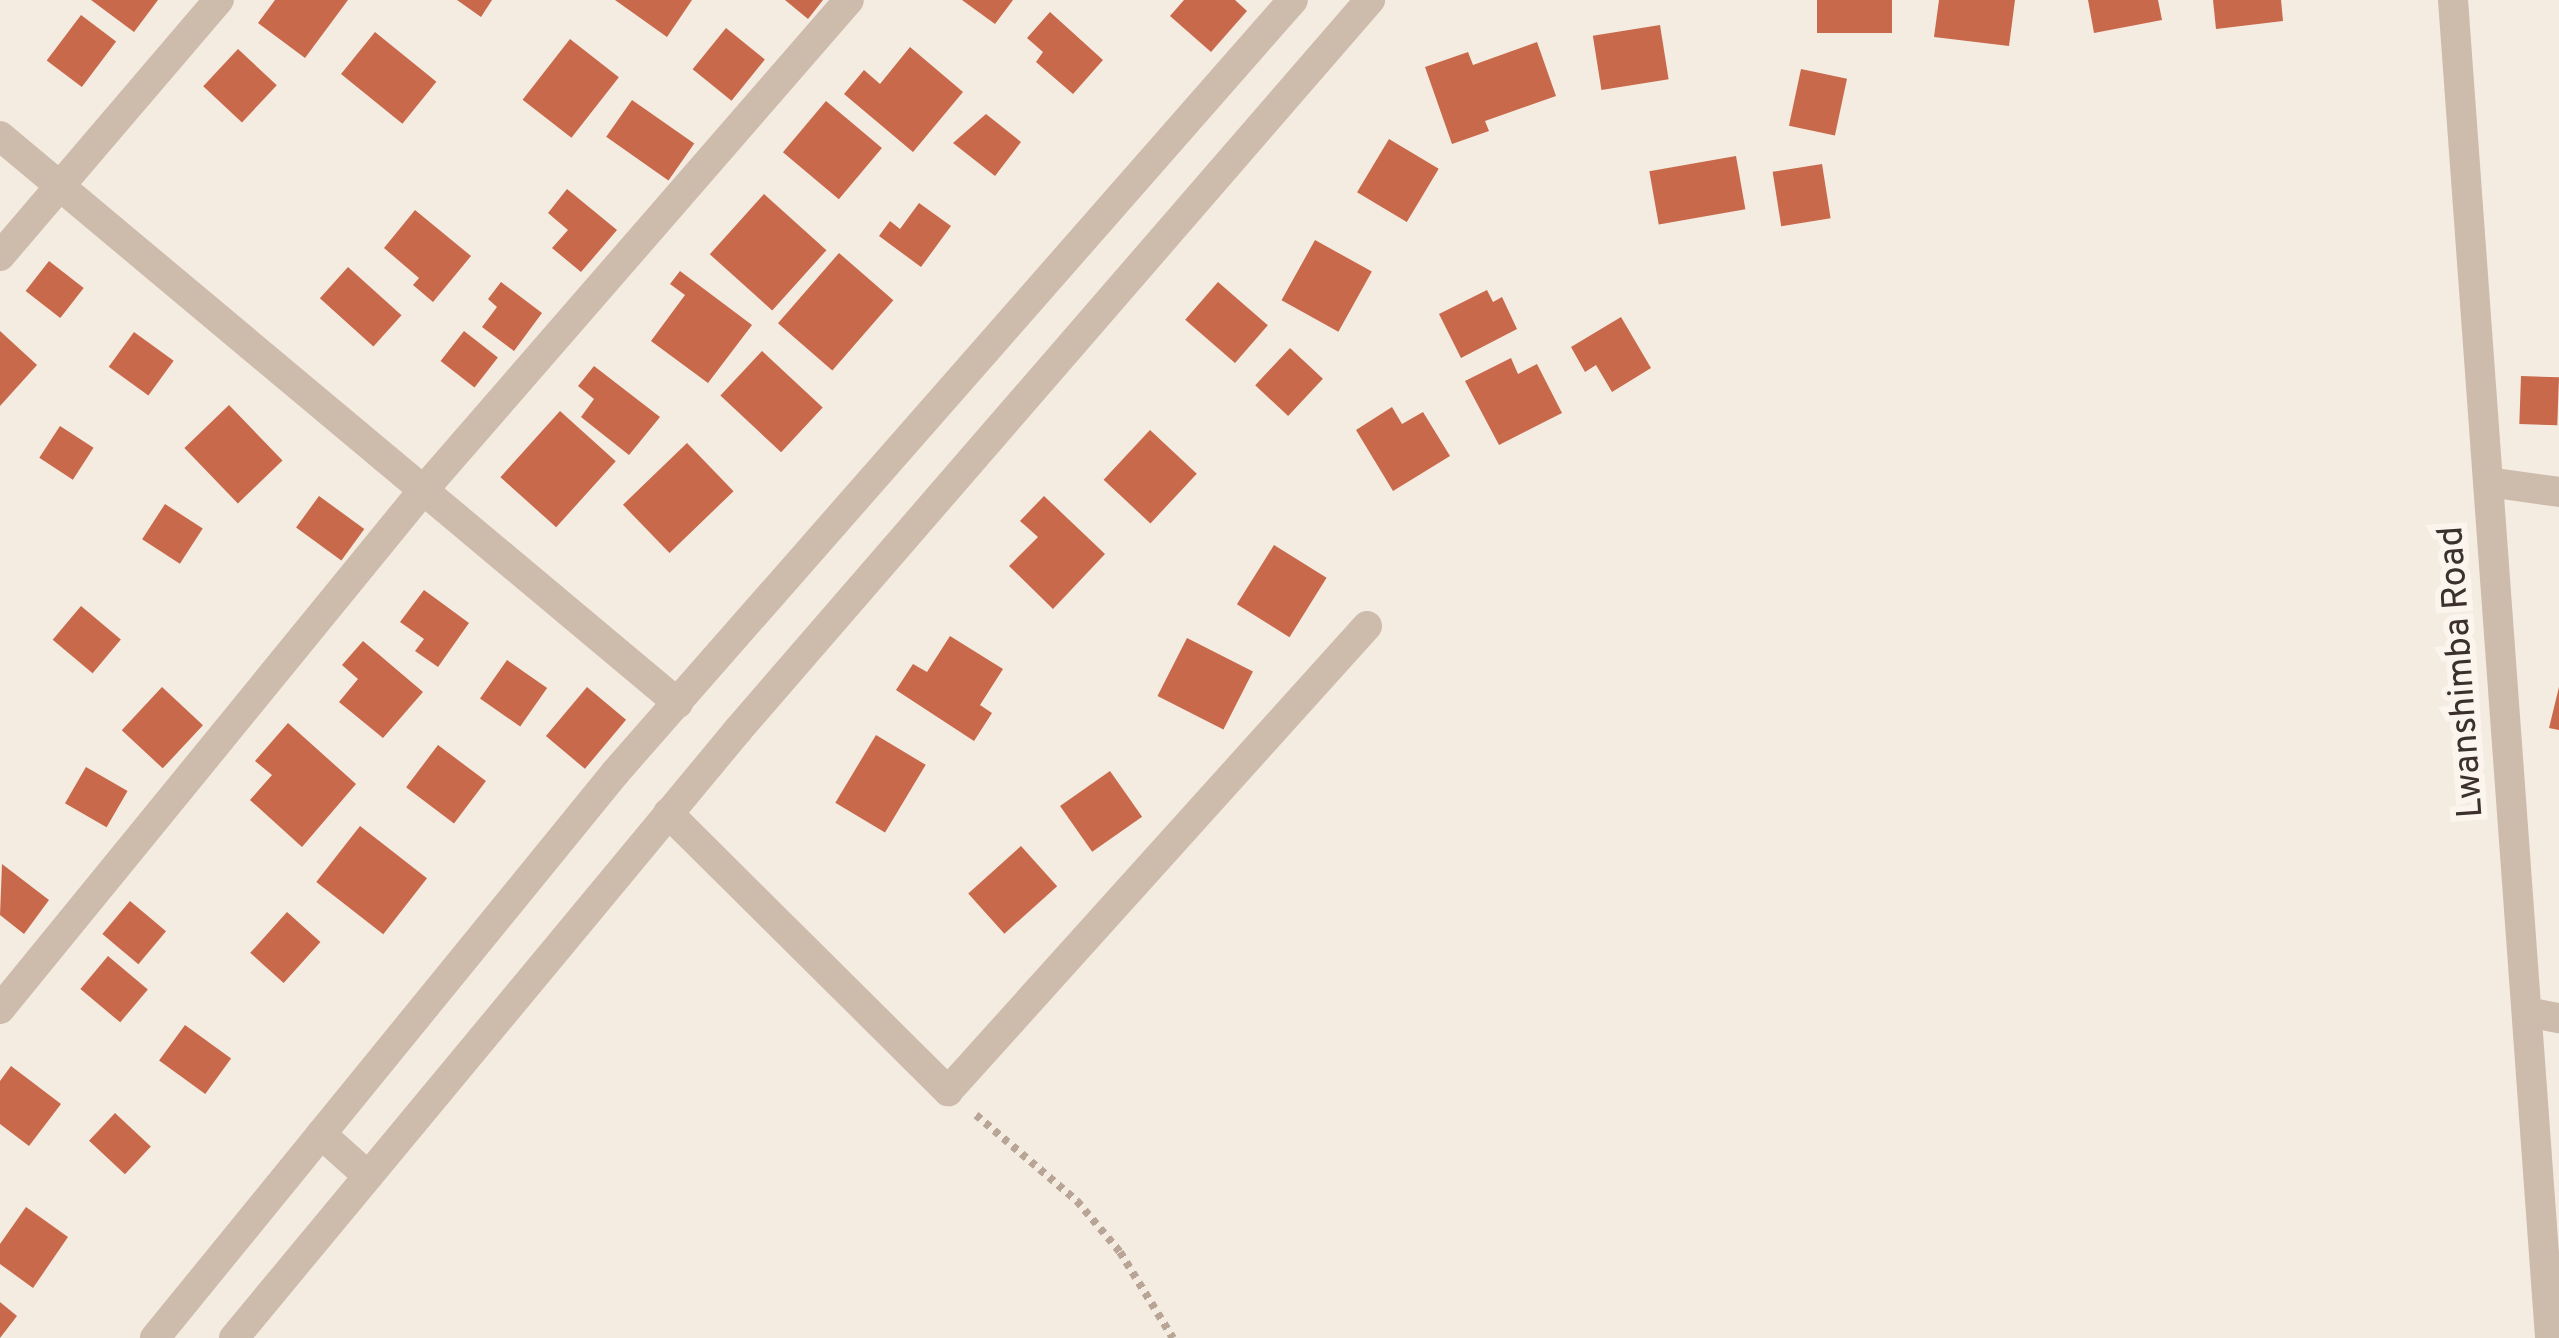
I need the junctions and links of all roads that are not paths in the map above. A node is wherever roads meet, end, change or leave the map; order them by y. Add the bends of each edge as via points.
1 (219, 0) edge
2 (849, 0) edge
3 (1293, 0) edge
4 (1370, 0) edge
5 (2453, 0) edge
6 (0, 136) edge
7 (61, 189) junction
8 (0, 256) edge
9 (2488, 482) junction
10 (2559, 492) edge
11 (420, 494) junction
12 (1367, 626) dead end
13 (678, 703) junction
14 (668, 813) junction
15 (0, 1009) edge
16 (2527, 1012) junction
17 (2559, 1018) edge
18 (321, 1134) junction
19 (368, 1176) junction
20 (155, 1338) edge
21 (234, 1338) edge
22 (2550, 1338) edge

1 - 7 street
2 - 11 street
3 - 13 street
4 - 14 street
5 - 9 street, Lwanshimba Road
6 - 7 street
7 - 8 street
7 - 11 street
9 - 10 street
9 - 16 street, Lwanshimba Road
11 - 13 street
11 - 15 street
12 - 14 street via 948,1091
13 - 18 street
14 - 19 street
16 - 17 street
16 - 22 street, Lwanshimba Road
18 - 19 street
18 - 20 street
19 - 21 street

